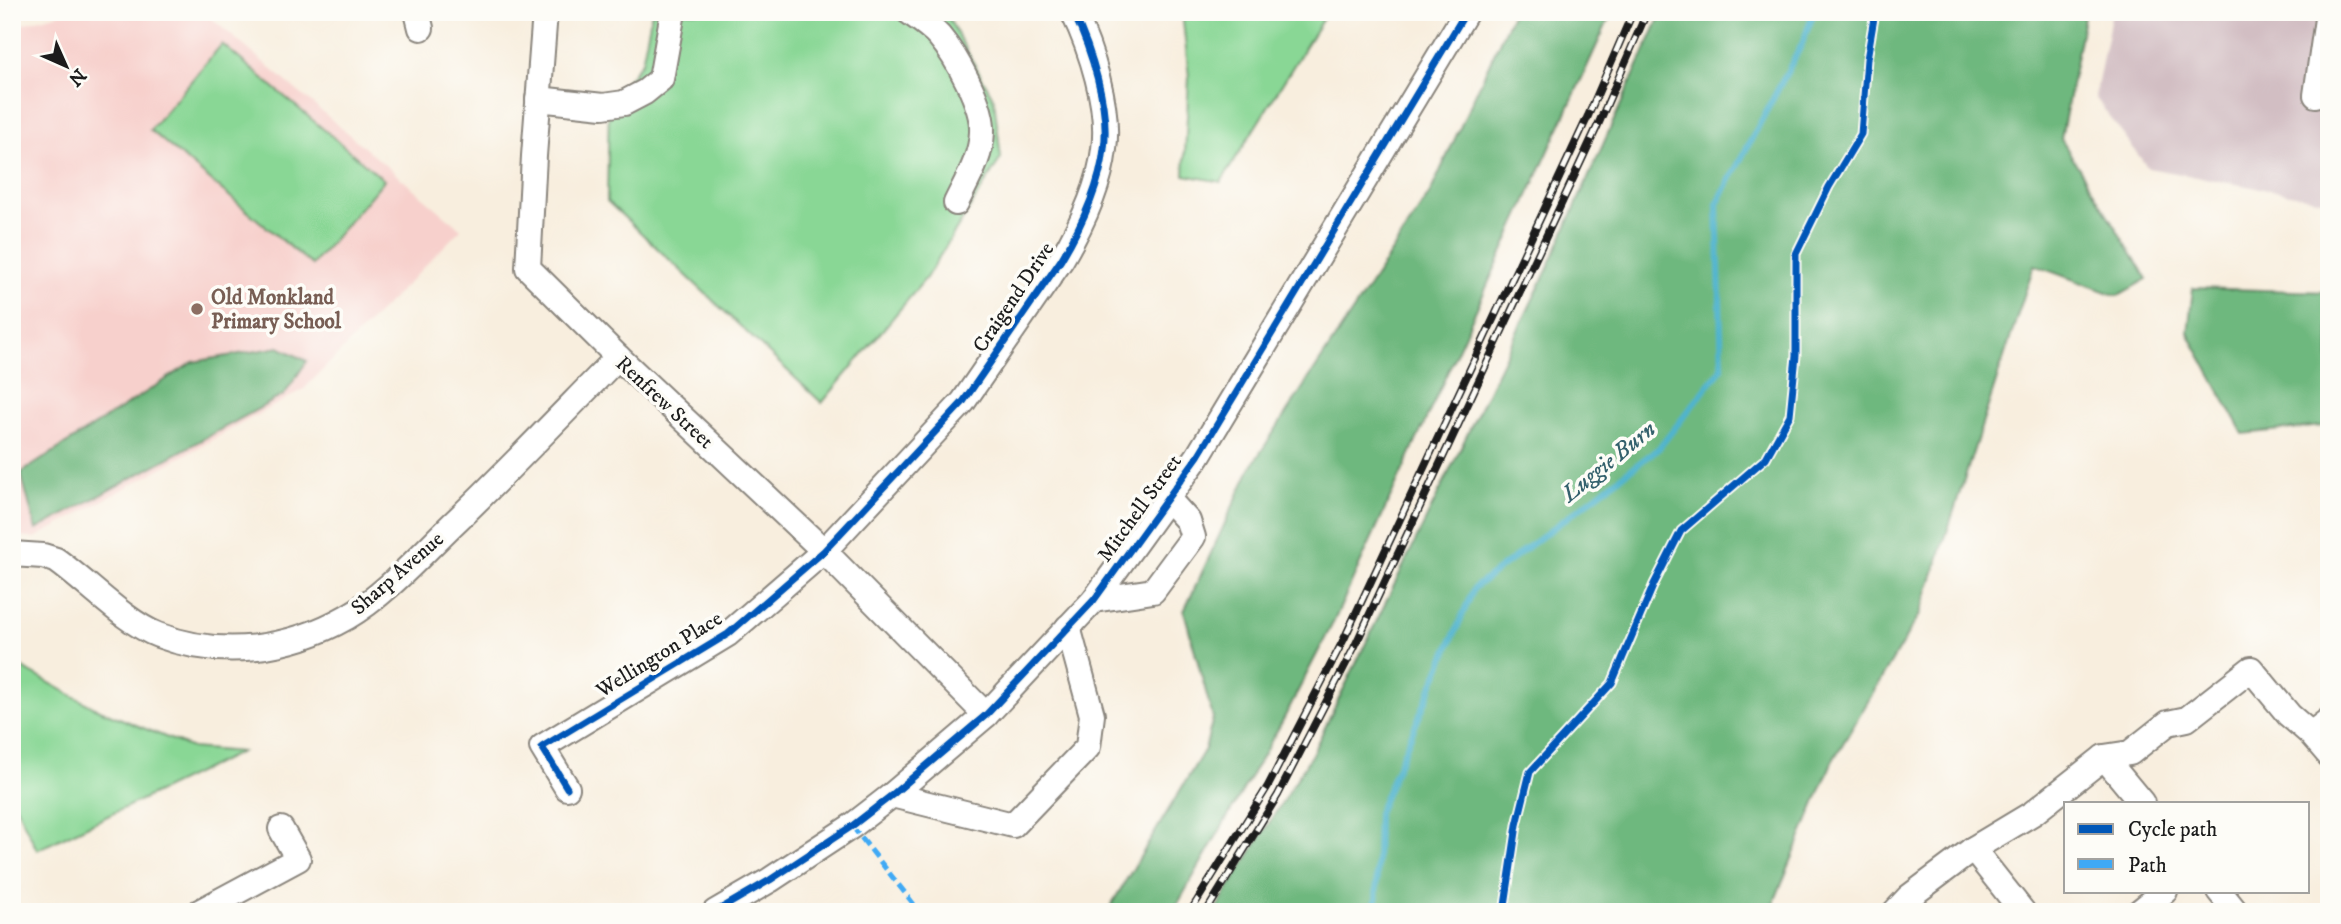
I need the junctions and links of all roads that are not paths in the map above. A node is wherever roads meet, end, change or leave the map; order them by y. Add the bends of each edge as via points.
1 (545, 12) edge
2 (673, 12) edge
3 (909, 12) edge
4 (1073, 12) edge
5 (1466, 12) edge
6 (2328, 12) edge
7 (2316, 95) dead end
8 (538, 99) junction
9 (956, 203) dead end
10 (618, 357) junction
11 (1168, 499) junction
12 (824, 551) junction
13 (12, 554) edge
14 (1094, 600) junction
15 (1068, 627) junction
16 (986, 715) junction
17 (2320, 727) edge
18 (2329, 755) edge
19 (2104, 757) junction
20 (567, 788) dead end
21 (892, 795) junction
22 (2141, 802) edge
23 (281, 829) dead end
24 (1973, 849) junction
25 (2164, 892) edge
26 (2220, 892) edge
27 (199, 912) edge
28 (715, 912) edge
29 (1895, 912) edge
30 (2023, 912) edge
31 (2139, 912) edge
32 (2236, 912) edge

1 - 8 street, Renfrew Street
2 - 8 street via 661,79 645,92 624,103 603,106
3 - 9 street via 938,34 979,107 983,131 977,159
4 - 12 street, Craigend Drive via 1086,38 1103,106 1104,149 1075,236 963,402
5 - 11 street, Mitchell Street
6 - 7 street
8 - 10 street, Renfrew Street via 528,268
10 - 12 street, Renfrew Street
10 - 13 street, Sharp Avenue via 500,479 378,594 348,616 292,640 264,647 214,649 156,635 56,560
11 - 14 street, Mitchell Street
11 - 14 street, Mitchell Street via 1188,521 1193,537 1153,591
12 - 16 street, Renfrew Street
12 - 20 street, Wellington Place via 728,634 542,747
14 - 15 street, Mitchell Street
15 - 16 street, Mitchell Street
15 - 21 street via 1092,715 1088,747 1013,825
16 - 21 street, Mitchell Street
17 - 18 street
17 - 19 street via 2289,715 2250,670 2187,719 2168,723 2130,752
19 - 22 street
19 - 24 street via 2033,813
21 - 28 street, Mitchell Street via 842,833
23 - 27 street via 298,859
24 - 29 street
24 - 30 street
25 - 31 street
26 - 32 street

